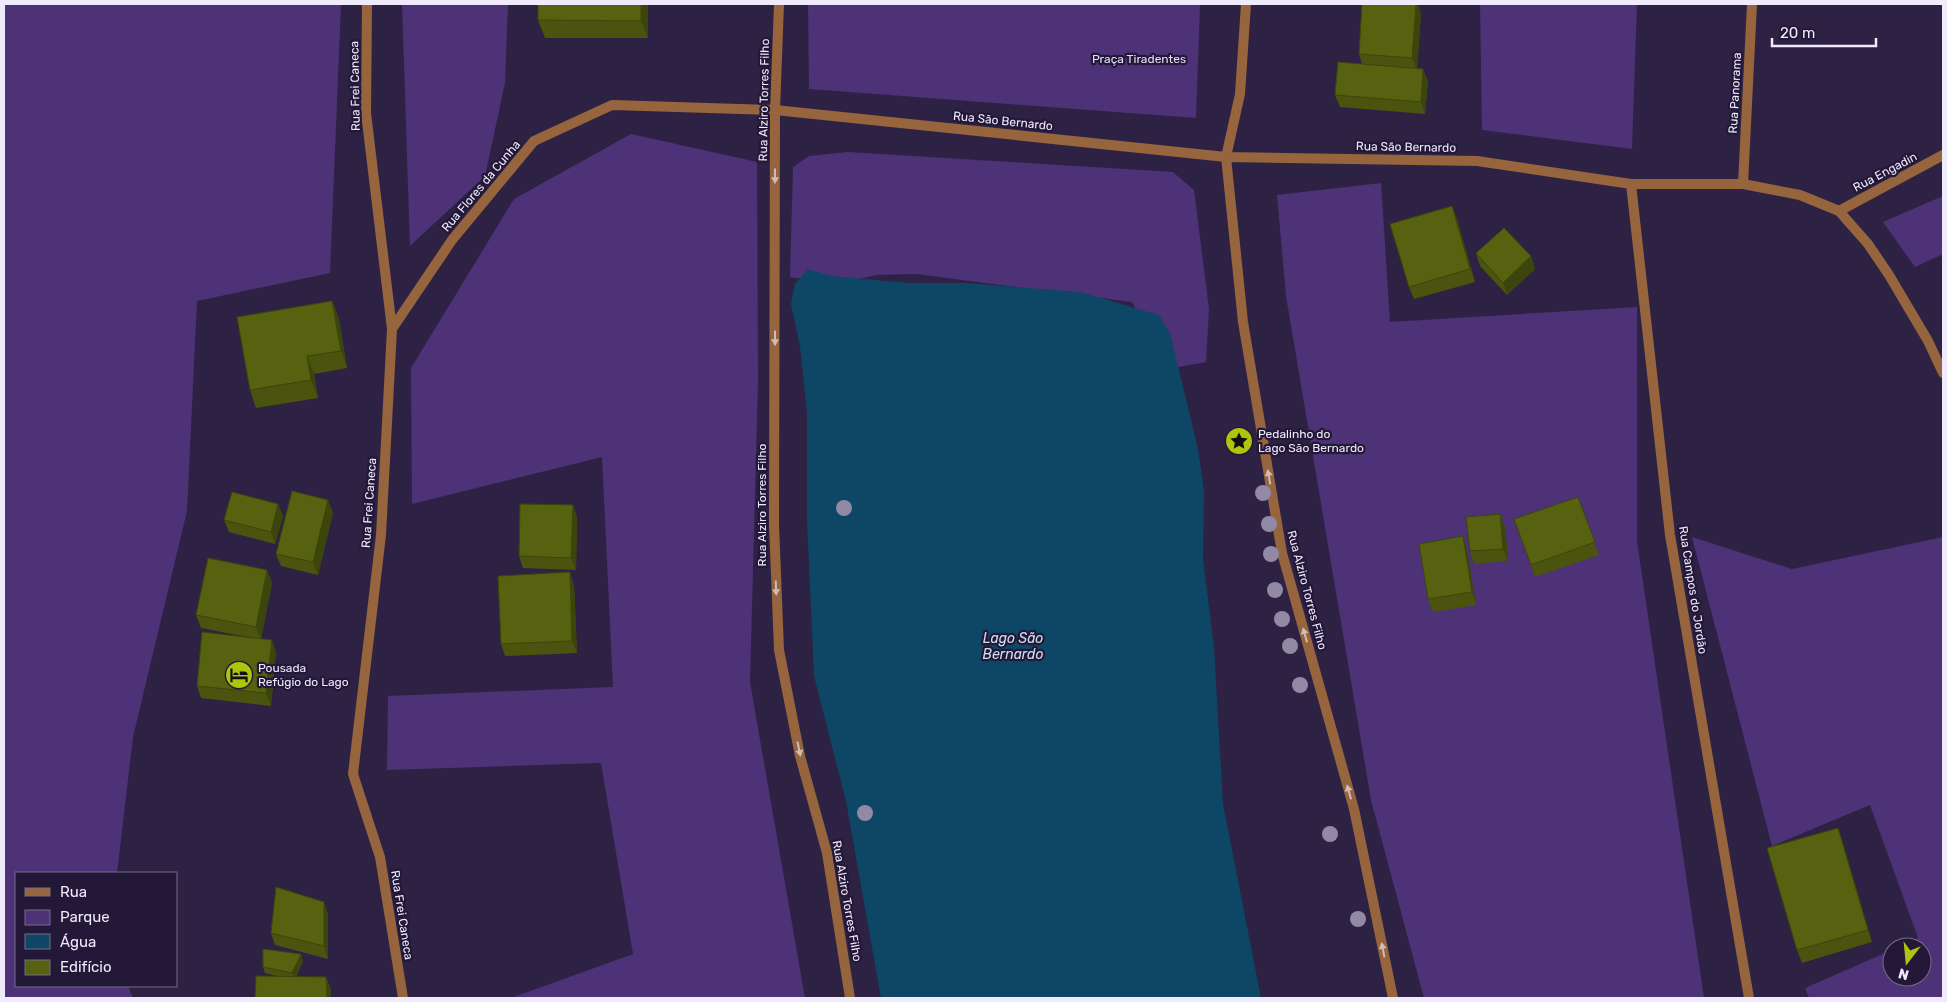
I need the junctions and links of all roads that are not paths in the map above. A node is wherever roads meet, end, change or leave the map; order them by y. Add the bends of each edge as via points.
1 (367, 4) edge
2 (779, 4) edge
3 (1246, 4) edge
4 (1752, 4) edge
5 (775, 110) junction
6 (1943, 155) edge
7 (1226, 157) junction
8 (1631, 184) junction
9 (1743, 184) junction
10 (1839, 210) junction
11 (392, 329) junction
12 (1943, 373) edge
13 (403, 998) edge
14 (850, 998) edge
15 (1393, 998) edge
16 (1749, 998) edge

1 - 11 street, Rua Frei Caneca via 366,113
2 - 5 street, Rua Alziro Torres Filho
3 - 7 street, Rua Alziro Torres Filho via 1240,94
4 - 9 street, Rua Panorama
5 - 7 street, Rua São Bernardo
5 - 11 street, Rua Flores da Cunha via 612,105 534,141 452,240
5 -> 14 street, Rua Alziro Torres Filho via 774,524 779,650 800,756 827,853
6 - 10 street, Rua Engadin
7 - 8 street, Rua São Bernardo via 1477,161
15 -> 7 street, Rua Alziro Torres Filho via 1354,809 1282,552 1243,322
8 - 9 street, Rua São Bernardo
8 - 16 street, Rua Campos do Jordão via 1670,535
9 - 10 street, Rua São Bernardo via 1800,195
10 - 12 street, Rua São Bernardo via 1889,275
11 - 13 street, Rua Frei Caneca via 381,535 353,774 380,857

